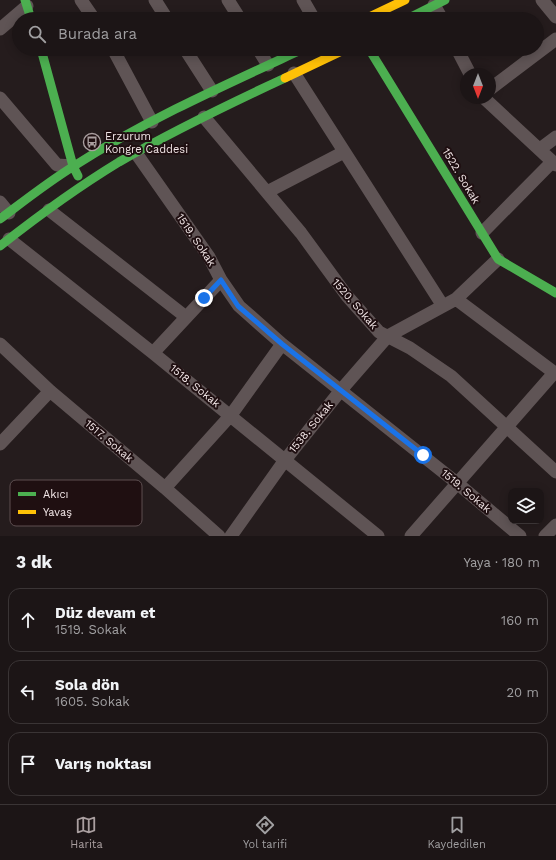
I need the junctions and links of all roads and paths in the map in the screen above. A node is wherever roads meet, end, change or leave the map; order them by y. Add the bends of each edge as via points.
1 (81, 0) edge
2 (155, 0) edge
3 (228, 0) edge
4 (303, 0) edge
5 (405, 0) edge
6 (542, 0) edge
7 (26, 3) edge
8 (439, 3) edge
9 (379, 6) edge
10 (17, 12) edge
11 (89, 12) edge
12 (163, 12) edge
13 (236, 12) edge
14 (310, 12) edge
15 (421, 12) edge
16 (12, 17) edge
17 (556, 18) edge
18 (0, 29) edge
19 (556, 39) edge
20 (544, 48) edge
21 (43, 56) edge
22 (117, 56) edge
23 (190, 56) edge
24 (262, 56) edge
25 (287, 56) edge
26 (331, 56) edge
27 (373, 56) edge
28 (461, 56) edge
29 (534, 56) edge
30 (268, 65) junction
31 (467, 68) edge
32 (294, 74) junction
33 (496, 84) edge
34 (212, 91) junction
35 (0, 98) edge
36 (491, 104) edge
37 (204, 117) junction
38 (152, 122) junction
39 (556, 137) edge
40 (540, 149) junction
41 (344, 152) junction
42 (136, 153) junction
43 (554, 164) edge
44 (73, 166) junction
45 (82, 186) junction
46 (267, 192) junction
47 (0, 202) edge
48 (49, 210) junction
49 (4, 216) edge
50 (482, 233) junction
51 (5, 242) edge
52 (498, 258) junction
53 (221, 280) junction
54 (556, 293) edge
55 (456, 299) junction
56 (443, 306) junction
57 (186, 317) junction
58 (388, 336) junction
59 (0, 344) edge
60 (282, 344) junction
61 (154, 353) junction
62 (555, 374) edge
63 (342, 390) junction
64 (50, 391) junction
65 (231, 415) junction
66 (506, 427) junction
67 (0, 444) edge
68 (285, 460) junction
69 (556, 472) edge
70 (457, 483) junction
71 (165, 488) junction
72 (556, 525) edge
73 (219, 536) edge
74 (231, 536) edge
75 (378, 536) edge
76 (411, 536) edge
77 (520, 536) edge
78 (545, 536) edge

1 - 11 street
2 - 12 street
3 - 13 street
4 - 14 street
5 - 9 main road
6 - 17 street
7 - 10 street
8 - 15 main road
16 - 18 street
19 - 20 street
21 - 44 main road
22 - 38 street
23 - 34 street
24 - 30 street
25 - 30 main road
26 - 32 main road
27 - 50 main road, 1522. Sokak
28 - 31 street
29 - 33 street
30 - 34 main road
32 - 37 main road
32 - 41 street
34 - 38 main road
35 - 44 street via 57,165
36 - 40 street
37 - 42 main road
37 - 46 street, 1520. Sokak
38 - 44 main road
39 - 40 street
40 - 43 street
41 - 46 street
41 - 56 street
42 - 45 main road
42 - 53 street, 1519. Sokak via 209,257
43 - 50 street
44 - 45 main road
44 - 49 main road
45 - 48 main road
46 - 58 street, 1520. Sokak via 347,296 379,332
47 - 49 street
48 - 51 main road
48 - 57 street
50 - 52 main road, 1522. Sokak
51 - 61 street, 1518. Sokak
52 - 54 main road, 1522. Sokak
52 - 55 street, 1538. Sokak
53 - 57 street
53 - 60 street, 1519. Sokak via 238,306
55 - 56 street, 1538. Sokak
55 - 62 street
56 - 58 street, 1538. Sokak
57 - 61 street
58 - 63 street, 1538. Sokak
58 - 66 street, 1520. Sokak via 451,376
59 - 64 street, 1517. Sokak
60 - 63 street, 1519. Sokak
60 - 65 street
61 - 65 street, 1518. Sokak
62 - 66 street
63 - 68 street, 1538. Sokak
63 - 70 street, 1519. Sokak
64 - 67 street
64 - 71 street, 1517. Sokak
65 - 68 street, 1518. Sokak
65 - 71 street
66 - 69 street, 1520. Sokak
66 - 70 street
68 - 74 street, 1538. Sokak
68 - 75 street, 1518. Sokak
70 - 76 street
70 - 77 street, 1519. Sokak
71 - 73 street, 1517. Sokak
72 - 78 street

